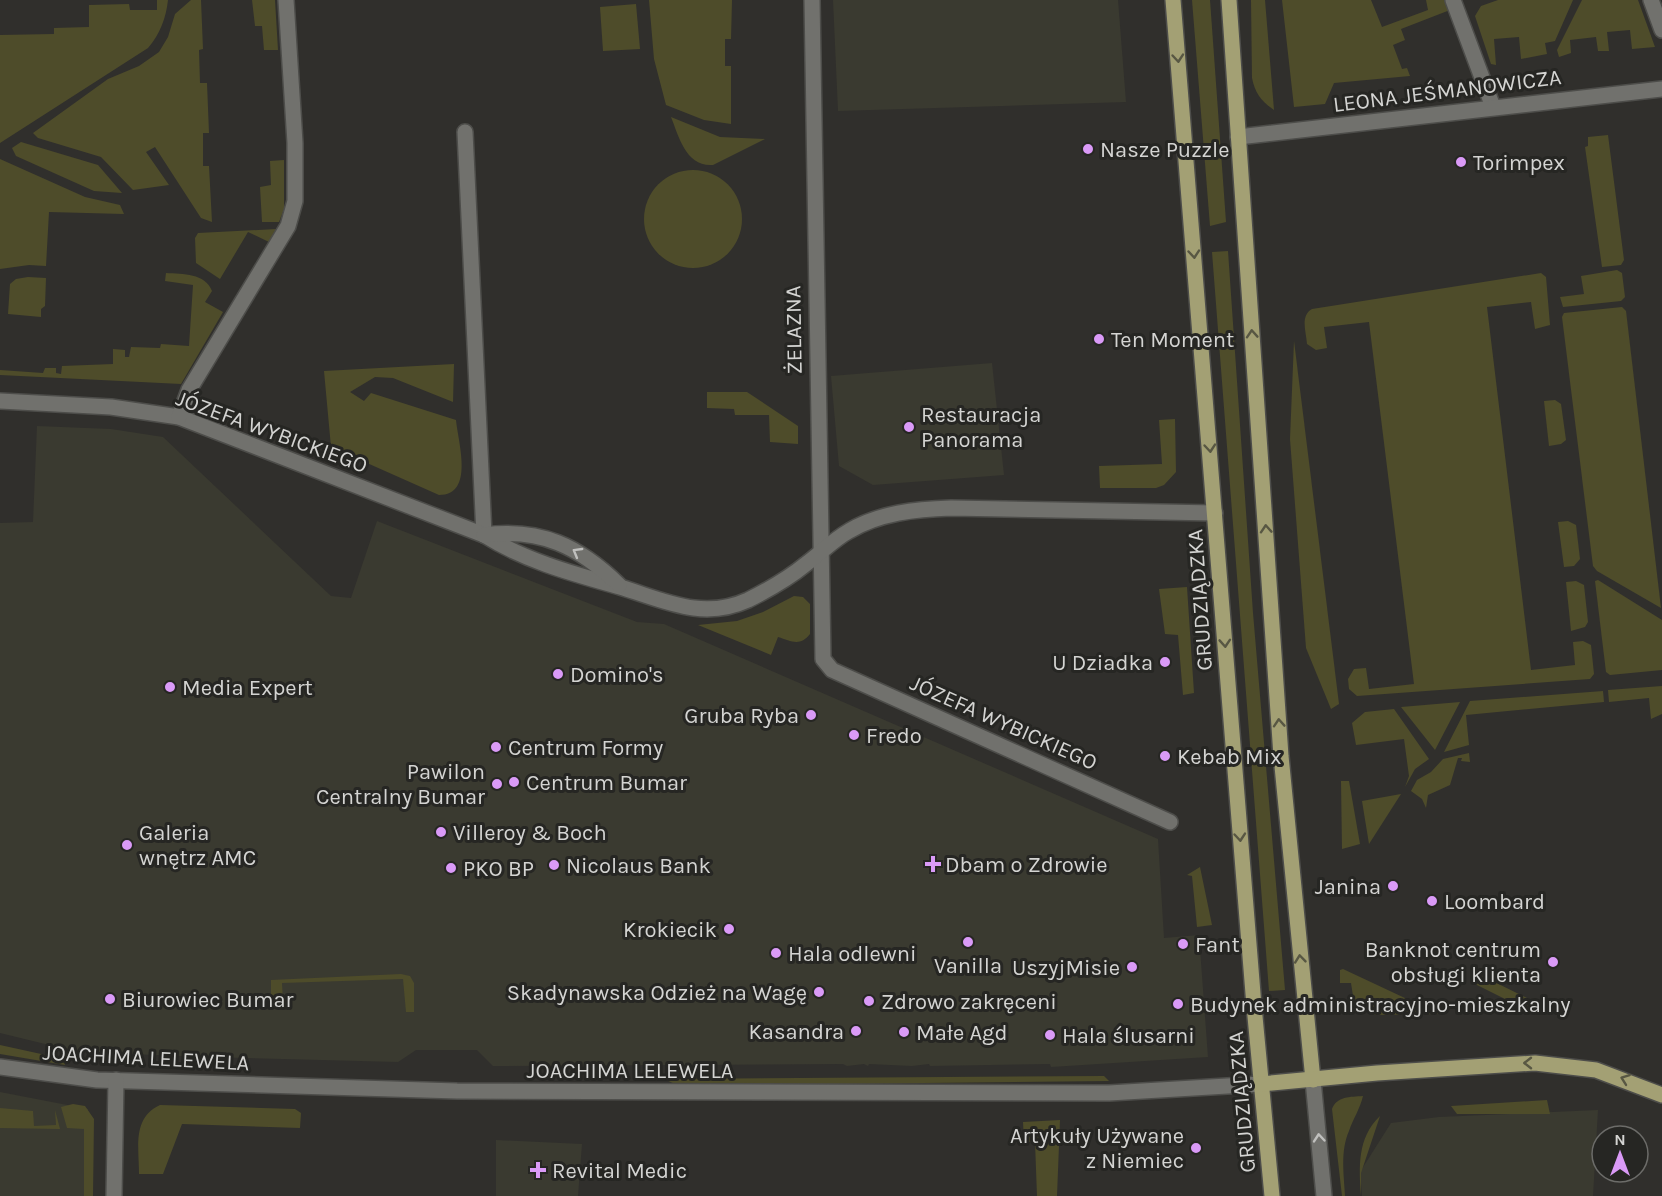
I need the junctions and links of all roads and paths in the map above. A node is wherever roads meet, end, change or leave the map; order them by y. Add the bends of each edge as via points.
1 (286, 0) edge
2 (812, 0) edge
3 (1173, 0) edge
4 (1228, 0) edge
5 (1453, 0) edge
6 (1651, 0) edge
7 (1662, 30) edge
8 (1662, 89) edge
9 (1493, 107) junction
10 (465, 132) dead end
11 (1238, 137) junction
12 (0, 401) edge
13 (179, 417) junction
14 (1215, 513) junction
15 (484, 535) junction
16 (820, 551) junction
17 (623, 588) junction
18 (823, 659) joint
19 (1170, 822) dead end
20 (0, 1067) edge
21 (116, 1080) junction
22 (1313, 1080) junction
23 (1261, 1084) junction
24 (1662, 1095) edge
25 (114, 1196) edge
26 (1272, 1196) edge
27 (1324, 1196) edge

1 - 13 street via 295,143 293,212 244,303 189,390
2 - 16 street, ŻELAZNA
3 -> 14 main road, GRUDZIĄDZKA
4 - 11 main road
5 - 9 street
6 - 7 street
8 - 9 street, LEONA JEŚMANOWICZA
9 - 11 street, LEONA JEŚMANOWICZA
10 - 15 street
22 -> 11 main road via 1281,756
12 - 13 street, JÓZEFA WYBICKIEGO via 111,406
13 - 15 street, JÓZEFA WYBICKIEGO
14 - 16 street, JÓZEFA WYBICKIEGO via 932,508 866,522
14 -> 23 main road, GRUDZIĄDZKA
15 - 17 street, JÓZEFA WYBICKIEGO via 558,569
17 -> 15 street, JÓZEFA WYBICKIEGO via 598,566 555,541 516,532
16 - 17 street, JÓZEFA WYBICKIEGO via 783,581 734,605 688,608
16 - 18 street, ŻELAZNA
18 - 19 street, JÓZEFA WYBICKIEGO via 832,670
20 - 21 street, JOACHIMA LELEWELA via 76,1079
21 - 23 street, JOACHIMA LELEWELA via 622,1093 1108,1094
21 - 25 street
22 - 23 main road
24 -> 22 main road via 1596,1070 1535,1063
27 -> 22 street
23 - 26 main road, GRUDZIĄDZKA

